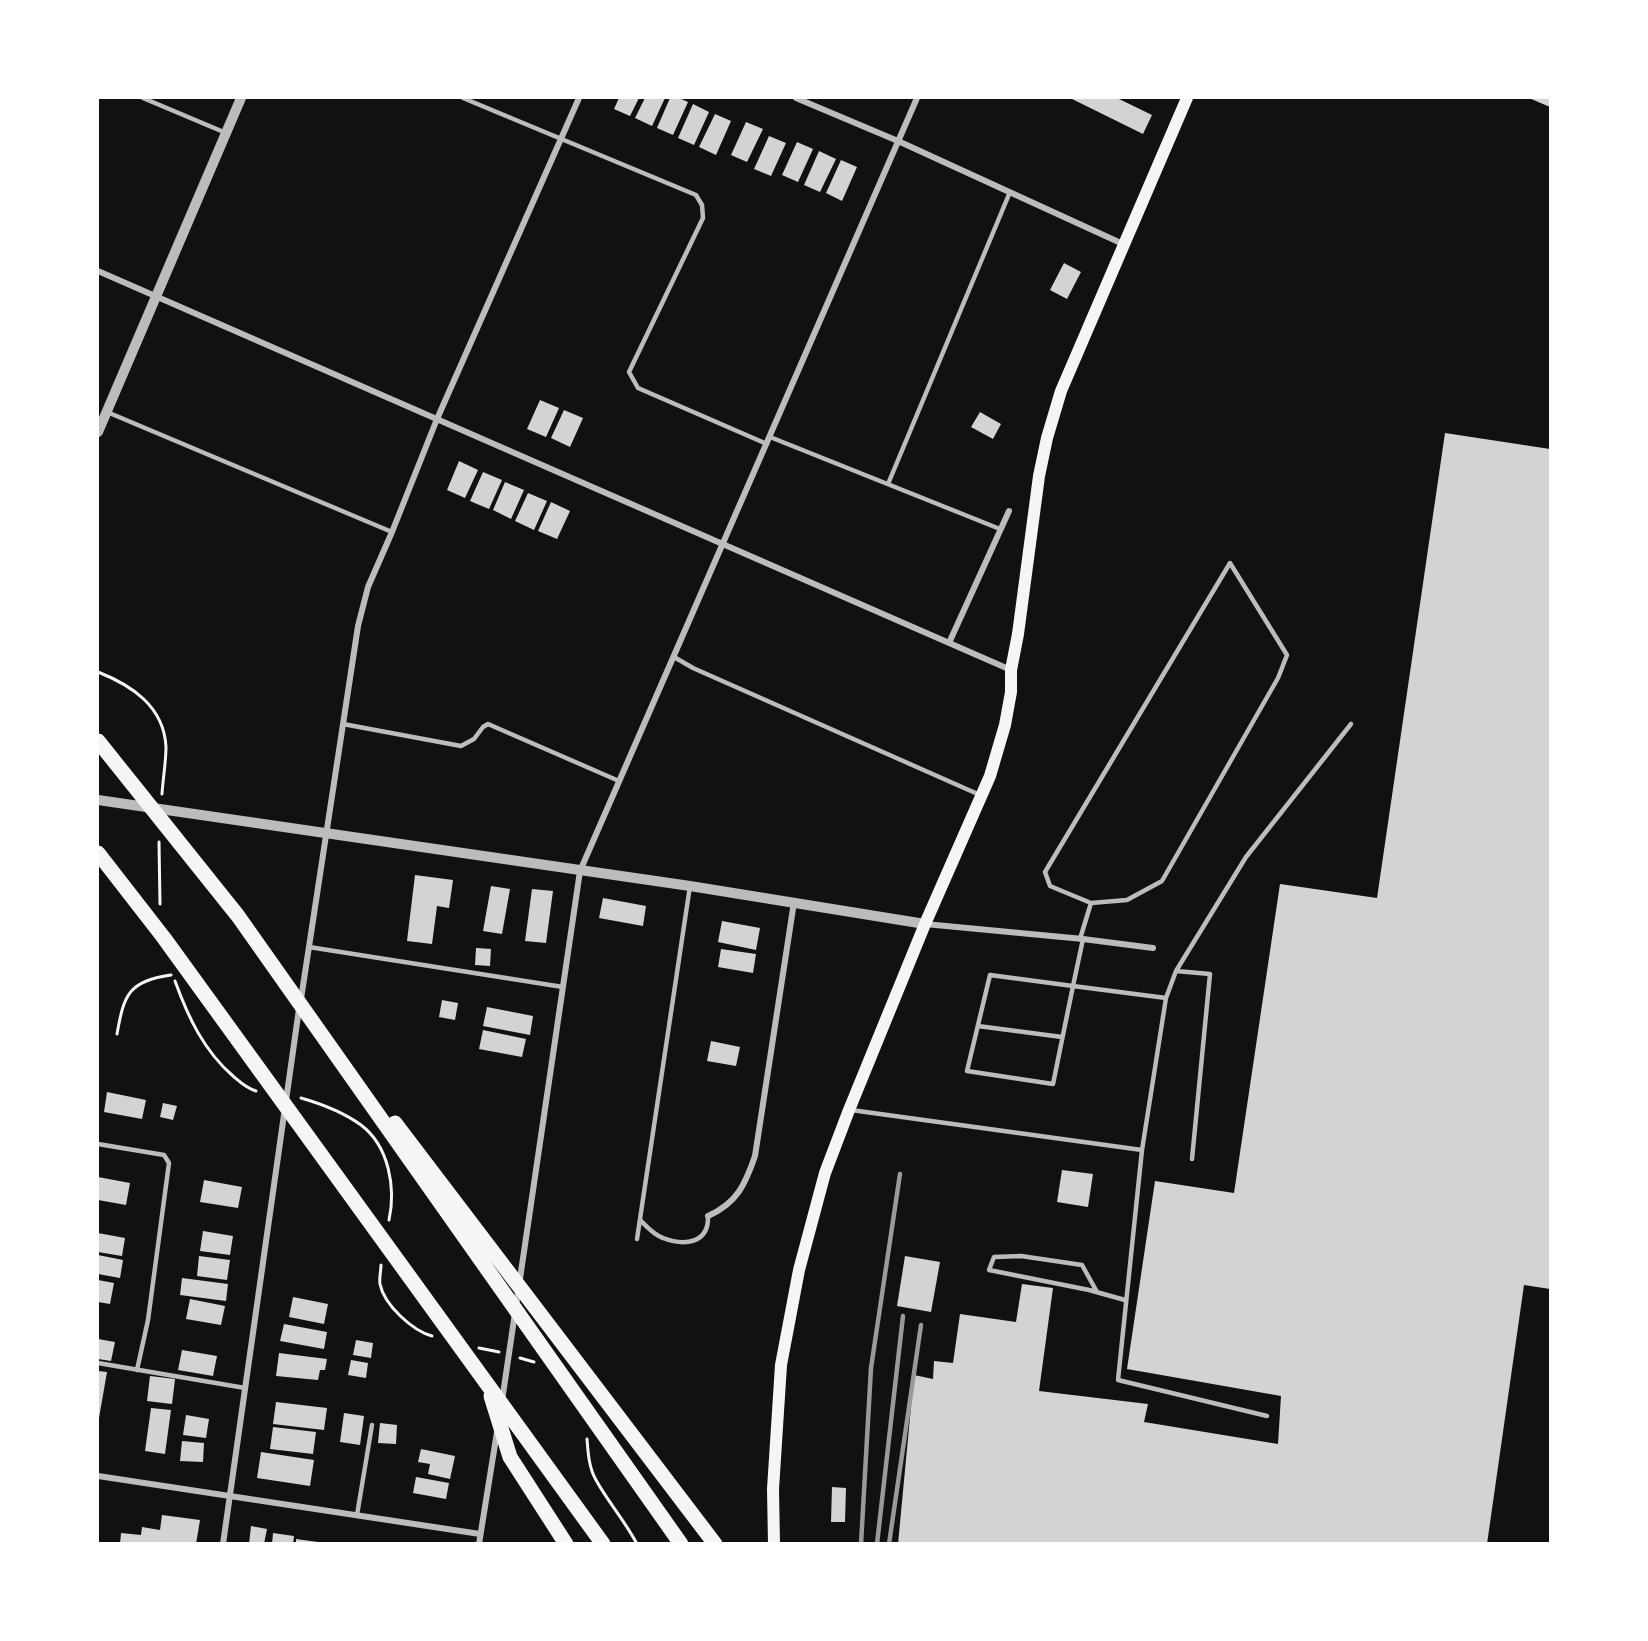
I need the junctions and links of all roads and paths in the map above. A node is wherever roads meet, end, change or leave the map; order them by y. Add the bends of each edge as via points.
1 (143, 98) edge
2 (241, 98) edge
3 (463, 98) edge
4 (579, 98) edge
5 (796, 98) edge
6 (917, 98) edge
7 (1187, 98) edge
8 (226, 133) junction
9 (561, 139) junction
10 (898, 141) junction
11 (1010, 192) junction
12 (1123, 244) junction
13 (98, 271) edge
14 (155, 296) junction
15 (106, 411) junction
16 (437, 419) junction
17 (98, 432) edge
18 (769, 440) junction
19 (888, 484) junction
20 (1009, 511) dead end
21 (1000, 529) junction
22 (392, 532) junction
23 (723, 544) junction
24 (949, 643) junction
25 (674, 657) junction
26 (1011, 670) junction
27 (98, 672) edge
28 (344, 724) junction
29 (1351, 724) dead end
30 (98, 741) edge
31 (619, 781) junction
32 (982, 796) junction
33 (161, 799) dead end
34 (98, 800) edge
35 (327, 832) junction
36 (98, 853) edge
37 (580, 871) junction
38 (690, 886) junction
39 (794, 902) junction
40 (1091, 903) junction
41 (238, 916) junction
42 (924, 924) junction
43 (1082, 939) junction
44 (309, 947) junction
45 (1153, 948) dead end
46 (1176, 971) junction
47 (172, 975) dead end
48 (1073, 986) junction
49 (563, 987) junction
50 (1166, 998) junction
51 (978, 1026) junction
52 (117, 1035) dead end
53 (1062, 1037) junction
54 (849, 1110) junction
55 (98, 1144) edge
56 (1142, 1150) junction
57 (1192, 1159) dead end
58 (708, 1216) joint
59 (640, 1220) junction
60 (637, 1239) dead end
61 (1097, 1292) junction
62 (1125, 1300) junction
63 (523, 1359) dead end
64 (98, 1363) edge
65 (538, 1363) dead end
66 (137, 1370) junction
67 (486, 1382) junction
68 (245, 1388) junction
69 (1268, 1416) dead end
70 (372, 1425) dead end
71 (586, 1432) dead end
72 (98, 1476) edge
73 (230, 1495) junction
74 (357, 1515) junction
75 (480, 1534) junction
76 (223, 1544) edge
77 (479, 1544) edge
78 (566, 1544) edge
79 (603, 1544) edge
80 (637, 1544) edge
81 (681, 1544) edge
82 (715, 1544) edge
83 (774, 1544) edge

1 - 8 lane
2 - 8 street
3 - 9 lane
4 - 9 street
5 - 10 street
6 - 10 street
7 - 12 main road
8 - 14 street
9 - 16 street
9 - 18 lane via 696,195 703,218 629,372 638,388
10 - 11 street
10 - 18 street
11 - 12 street
11 - 19 lane
12 - 26 main road via 1061,391 1047,438
13 - 14 street
14 - 15 street
14 - 16 street
15 - 17 street
15 - 22 lane
16 - 22 street
16 - 23 street
18 - 19 lane
18 - 23 street
19 - 21 lane
20 - 21 street
21 - 24 street
22 - 28 street via 368,586
23 - 24 street
23 - 25 street
24 - 26 street
25 - 31 street
25 - 32 lane
26 - 32 main road via 1005,725
27 - 33 path via 128,685 153,710 166,744
28 - 31 lane via 461,746 489,724
28 - 35 street
29 - 46 lane via 1246,856
30 - 41 highway
31 - 37 street
32 - 42 main road
34 - 35 street
35 - 37 street
35 - 44 street
36 - 67 highway
37 - 38 street
37 - 49 street
38 - 39 street
38 - 59 lane
39 - 42 street
39 - 58 street via 755,1156 736,1197
40 - 40 lane via 1127,900 1162,881 1278,678 1287,655 1230,563 1045,872 1050,886
40 - 43 lane
41 - 81 highway
41 - 82 highway
42 - 43 street
42 - 54 main road
43 - 45 street
43 - 48 lane
44 - 49 lane
44 - 68 street
46 - 50 lane
46 - 57 lane via 1210,974
47 - 52 path via 132,989 124,999
48 - 50 lane
48 - 51 lane via 990,975
48 - 53 lane
49 - 75 street
50 - 56 lane
51 - 53 lane
51 - 53 lane via 967,1071 1053,1084
54 - 56 lane
54 - 83 main road via 814,1212 781,1365 773,1489
55 - 66 lane via 164,1155 169,1163 148,1320
56 - 62 lane
58 - 59 lane via 703,1236 692,1241 662,1238
59 - 60 lane
61 - 61 lane via 1089,1290 989,1270 994,1257 1021,1256 1082,1265
61 - 62 lane
62 - 69 lane via 1118,1380
63 - 65 path
64 - 66 lane
66 - 68 lane
67 - 78 highway via 510,1457
67 - 79 highway
68 - 73 street
70 - 74 lane
71 - 80 path via 595,1479
72 - 73 street
73 - 74 street
73 - 76 street
74 - 75 street
75 - 77 street

